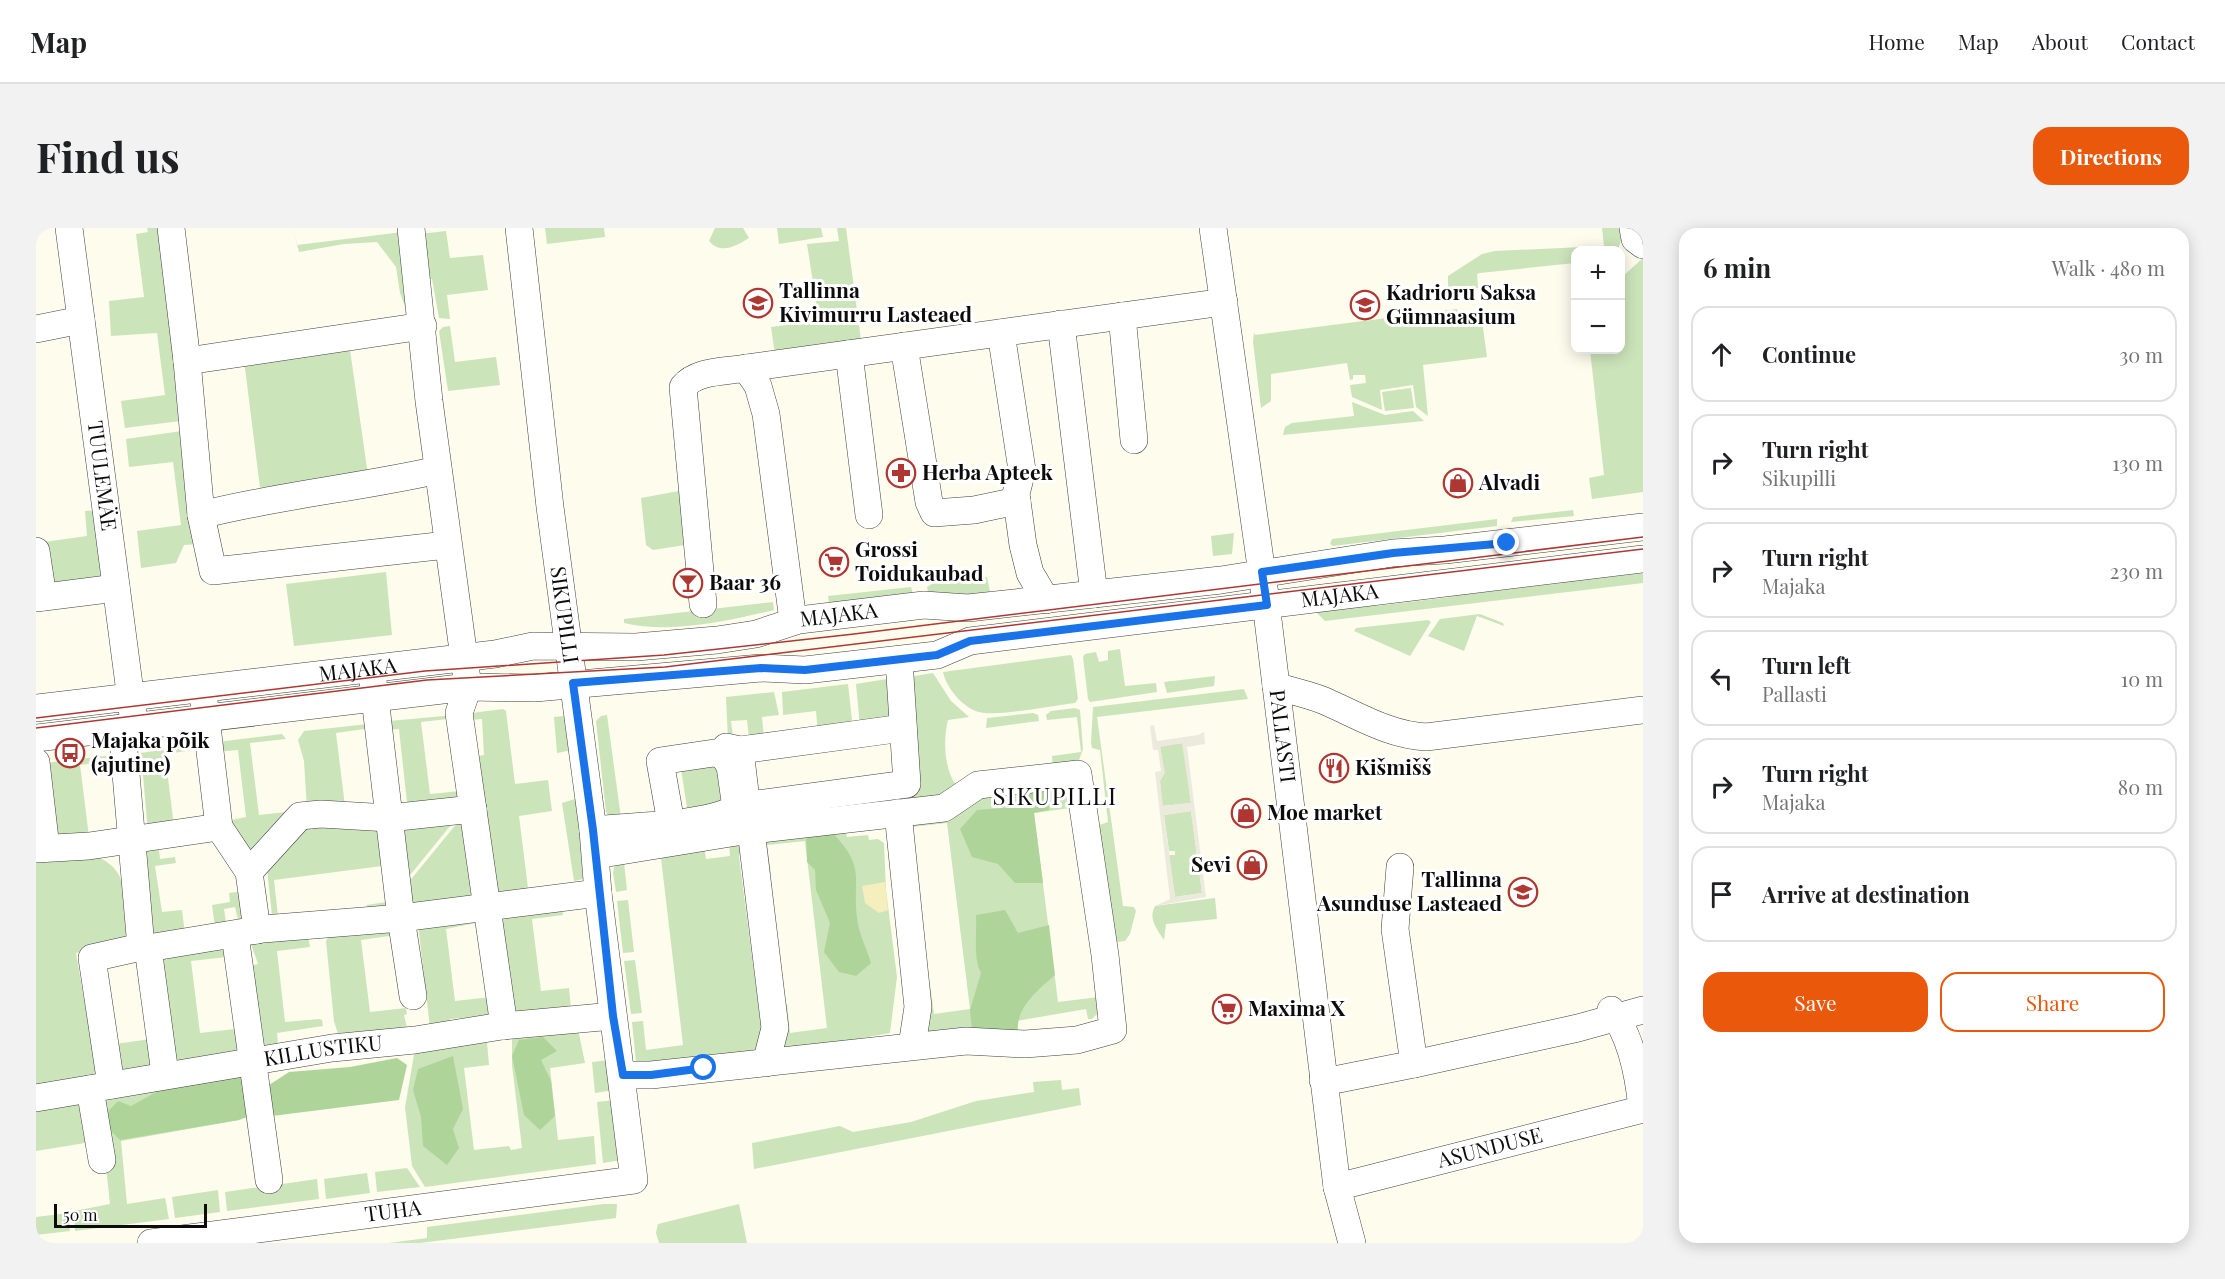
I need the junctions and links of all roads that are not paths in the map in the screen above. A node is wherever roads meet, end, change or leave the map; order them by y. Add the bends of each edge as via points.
1 (69, 228) edge
2 (171, 228) edge
3 (411, 228) edge
4 (519, 228) edge
5 (1213, 228) edge
6 (1633, 228) edge
7 (1643, 244) edge
8 (1224, 302) junction
9 (1122, 316) junction
10 (81, 320) junction
11 (1061, 324) junction
12 (423, 326) junction
13 (36, 329) edge
14 (1001, 333) junction
15 (904, 346) junction
16 (849, 354) junction
17 (187, 361) junction
18 (746, 368) junction
19 (1134, 440) dead end
20 (438, 470) junction
21 (1017, 501) junction
22 (201, 515) junction
23 (869, 515) dead end
24 (1643, 527) edge
25 (447, 545) junction
26 (36, 551) edge
27 (1643, 559) edge
28 (1262, 572) junction
29 (116, 588) junction
30 (1094, 594) junction
31 (40, 598) edge
32 (1046, 600) junction
33 (703, 604) dead end
34 (1267, 605) junction
35 (793, 621) junction
36 (570, 648) junction
37 (464, 657) junction
38 (899, 660) junction
39 (372, 668) junction
40 (573, 683) junction
41 (1276, 686) junction
42 (468, 687) junction
43 (202, 688) junction
44 (130, 696) junction
45 (375, 698) junction
46 (36, 708) edge
47 (1643, 710) edge
48 (206, 718) junction
49 (128, 727) junction
50 (903, 728) junction
51 (36, 738) edge
52 (36, 762) edge
53 (473, 809) junction
54 (898, 813) junction
55 (389, 818) junction
56 (671, 823) dead end
57 (219, 826) junction
58 (751, 830) junction
59 (132, 838) junction
60 (594, 842) junction
61 (41, 849) edge
62 (1400, 867) dead end
63 (249, 872) junction
64 (598, 893) junction
65 (487, 907) junction
66 (401, 918) junction
67 (246, 933) junction
68 (144, 947) junction
69 (413, 996) dead end
70 (1643, 1010) edge
71 (1614, 1014) junction
72 (613, 1016) junction
73 (504, 1026) junction
74 (912, 1046) junction
75 (250, 1060) junction
76 (766, 1063) junction
77 (1414, 1064) junction
78 (165, 1074) junction
79 (623, 1075) junction
80 (1323, 1080) junction
81 (100, 1087) junction
82 (36, 1098) edge
83 (1643, 1109) edge
84 (102, 1160) dead end
85 (269, 1180) dead end
86 (634, 1180) joint
87 (1337, 1187) junction
88 (151, 1243) edge
89 (1352, 1243) edge

1 - 10 street, TUULEMÄE
2 - 17 street
3 - 12 street
4 - 36 street, SIKUPILLI
5 - 8 street, PALLASTI
6 - 7 street via 1635,239
8 - 9 street
8 - 28 street, PALLASTI
9 - 11 street
9 - 19 street
10 - 13 street
10 - 29 street, TUULEMÄE
11 - 14 street
11 - 30 street
12 - 17 street
12 - 20 street
14 - 15 street
14 - 21 street via 1022,470
15 - 16 street
15 - 21 street via 934,513
16 - 18 street
16 - 23 street
17 - 22 street
18 - 33 street via 702,375 682,387
18 - 35 street via 758,386 766,414
20 - 22 street via 392,481 258,500
20 - 25 street
21 - 32 street via 1030,573
22 - 25 street via 213,572
24 - 28 street, MAJAKA via 1393,553
25 - 37 street
26 - 31 street
27 - 34 street, MAJAKA
28 - 30 street, MAJAKA
28 - 34 street, PALLASTI
29 - 31 street
29 - 44 street, TUULEMÄE
30 - 32 street, MAJAKA
32 - 35 street, MAJAKA via 968,608 924,605
34 - 38 street, MAJAKA via 970,641 937,655
34 - 41 street, PALLASTI
35 - 36 street, MAJAKA via 756,634 717,640
36 - 37 street, MAJAKA via 533,646
36 - 40 street, SIKUPILLI
37 - 39 street, MAJAKA
37 - 42 street
38 - 40 street, MAJAKA via 805,670 761,668
38 - 50 street
39 - 43 street, MAJAKA
39 - 45 street
40 - 42 street, MAJAKA via 536,688
40 - 60 street, SIKUPILLI
41 - 47 street via 1328,702 1368,723 1426,737
41 - 80 street, PALLASTI
42 - 45 street, MAJAKA
42 - 53 street via 459,713
43 - 44 street, MAJAKA
43 - 48 street
44 - 46 street, MAJAKA
44 - 49 street, TUULEMÄE
45 - 48 street, MAJAKA
45 - 55 street
48 - 49 street, MAJAKA
48 - 57 street
49 - 51 street, MAJAKA
49 - 59 street, TUULEMÄE
50 - 50 street via 733,748 749,805 907,784
52 - 61 street
53 - 55 street
53 - 65 street
54 - 58 street
54 - 74 street via 918,1007
54 - 74 street via 944,808 978,785 1078,774 1113,1030 1077,1040 966,1041
55 - 63 street via 300,816
55 - 66 street
56 - 60 street
57 - 59 street
57 - 63 street
58 - 60 street
58 - 76 street via 775,1028
59 - 61 street
59 - 68 street, TUULEMÄE
60 - 64 street, SIKUPILLI
62 - 77 street via 1395,929
63 - 67 street
64 - 65 street
64 - 72 street, SIKUPILLI
65 - 66 street
65 - 73 street
66 - 67 street
66 - 69 street
67 - 68 street
67 - 75 street
68 - 78 street, TUULEMÄE
68 - 81 street via 92,958
70 - 71 street
71 - 77 street
71 - 83 street via 1637,1075
72 - 73 street, KILLUSTIKU
72 - 79 street, SIKUPILLI
73 - 75 street, KILLUSTIKU
74 - 76 street
75 - 78 street, KILLUSTIKU
75 - 85 street
76 - 79 street
77 - 80 street
78 - 81 street, KILLUSTIKU
79 - 86 street, SIKUPILLI
80 - 87 street, PALLASTI
81 - 82 street, KILLUSTIKU
81 - 84 street
83 - 87 street, ASUNDUSE
86 - 88 street, TUHA
87 - 89 street, PALLASTI

